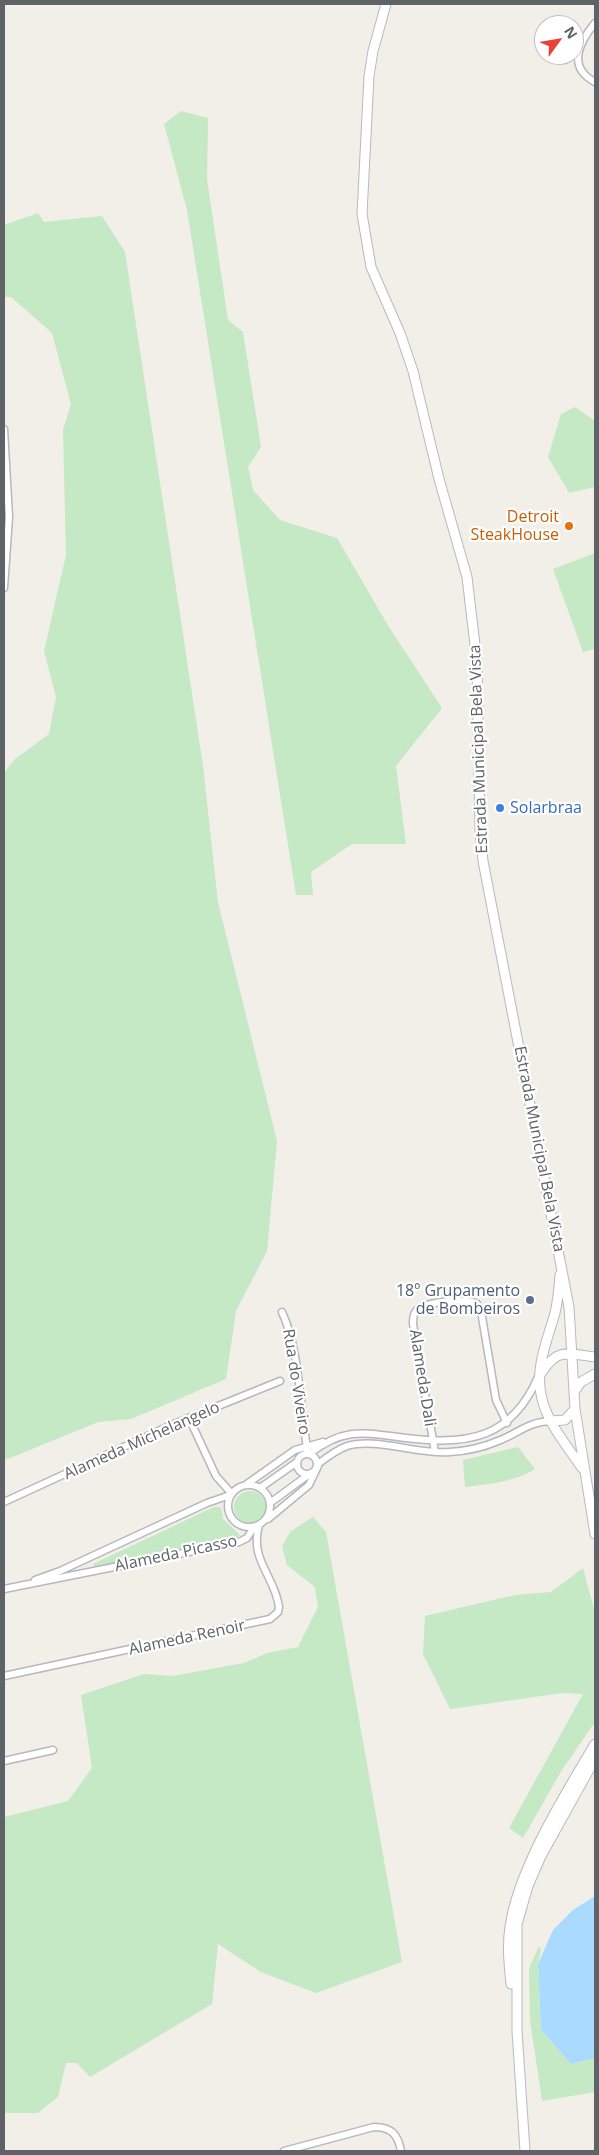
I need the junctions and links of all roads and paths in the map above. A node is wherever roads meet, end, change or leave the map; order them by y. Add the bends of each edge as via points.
1 (386, 4) edge
2 (595, 22) edge
3 (595, 82) edge
4 (4, 429) edge
5 (4, 588) edge
6 (561, 1263) junction
7 (282, 1312) dead end
8 (573, 1354) junction
9 (595, 1357) edge
10 (595, 1374) edge
11 (539, 1376) junction
12 (280, 1381) dead end
13 (574, 1392) junction
14 (575, 1409) junction
15 (189, 1418) junction
16 (551, 1421) junction
17 (507, 1423) junction
18 (432, 1440) junction
19 (325, 1442) junction
20 (307, 1445) junction
21 (435, 1452) junction
22 (309, 1454) junction
23 (297, 1462) junction
24 (318, 1465) junction
25 (583, 1471) junction
26 (308, 1475) junction
27 (248, 1484) junction
28 (260, 1488) junction
29 (231, 1494) junction
30 (4, 1502) edge
31 (270, 1504) junction
32 (259, 1524) junction
33 (595, 1534) edge
34 (88, 1558) junction
35 (92, 1572) junction
36 (18, 1586) junction
37 (4, 1589) edge
38 (4, 1676) edge
39 (595, 1744) edge
40 (53, 1750) dead end
41 (595, 1759) edge
42 (4, 1761) edge
43 (517, 2031) junction
44 (284, 2151) edge
45 (401, 2151) edge
46 (525, 2151) edge

1 - 6 main road, Estrada Municipal Bela Vista via 373,51 368,88 362,214 364,234 376,281 413,371 467,577 477,662 483,861
2 - 3 street via 579,46 578,58 587,78
4 - 5 street via 9,516
6 - 8 main road, Estrada Municipal Bela Vista
6 - 11 main road, Alameda Picasso via 556,1311
7 - 20 street, Rua do Viveiro via 292,1343
8 - 9 main road
8 - 11 main road via 553,1356
8 - 13 main road, Estrada Municipal Bela Vista
10 - 13 main road via 581,1382
11 - 16 main road, Alameda Picasso via 541,1398
11 - 17 street, Alameda Picasso via 527,1401
12 - 15 street, Alameda Michelangelo
13 - 14 main road, Estrada Municipal Bela Vista
14 - 16 main road via 565,1420
14 - 25 main road, Estrada Municipal Bela Vista
15 - 29 street via 216,1476
15 - 30 street, Alameda Michelangelo
16 - 21 street, Alameda Picasso via 534,1422 483,1446
16 - 25 main road, Alameda Picasso
17 - 18 street, Alameda Picasso via 487,1434
17 - 18 street, Alameda Dali via 496,1400 481,1311 477,1304 462,1300 421,1308 414,1313 413,1324
18 - 19 street, Alameda Picasso via 364,1432
18 - 21 street, Alameda Dali
19 - 20 street, Alameda Picasso
19 - 22 street, Alameda Picasso
20 - 22 street, Rua do Viveiro
20 - 27 street, Alameda Picasso via 286,1455
21 - 24 street, Alameda Picasso via 354,1444 338,1450
22 - 23 street via 302,1455
22 - 24 street via 314,1456
23 - 26 street via 299,1471
23 - 28 street
24 - 26 street
24 - 32 street, Alameda Picasso via 309,1485
25 - 33 main road, Estrada Municipal Bela Vista
26 - 31 street
27 - 28 street
27 - 29 street, Alameda Picasso
28 - 31 street via 269,1497
29 - 32 street, Alameda Picasso via 228,1503 230,1516 240,1525
29 - 34 street, Alameda Picasso
31 - 32 street via 268,1516
32 - 35 street, Alameda Picasso via 242,1541
32 - 38 street, Alameda Renoir via 255,1540 257,1555 279,1606 278,1612 270,1619
34 - 35 street, Alameda Picasso via 87,1565
34 - 36 street, Alameda Picasso
35 - 36 street, Alameda Picasso
36 - 37 street, Alameda Picasso
39 - 43 main road via 530,1863 515,1901 509,1940
40 - 42 street
41 - 43 main road via 541,1856 520,1910 516,1949
43 - 46 main road
44 - 45 street via 374,2126 393,2131

